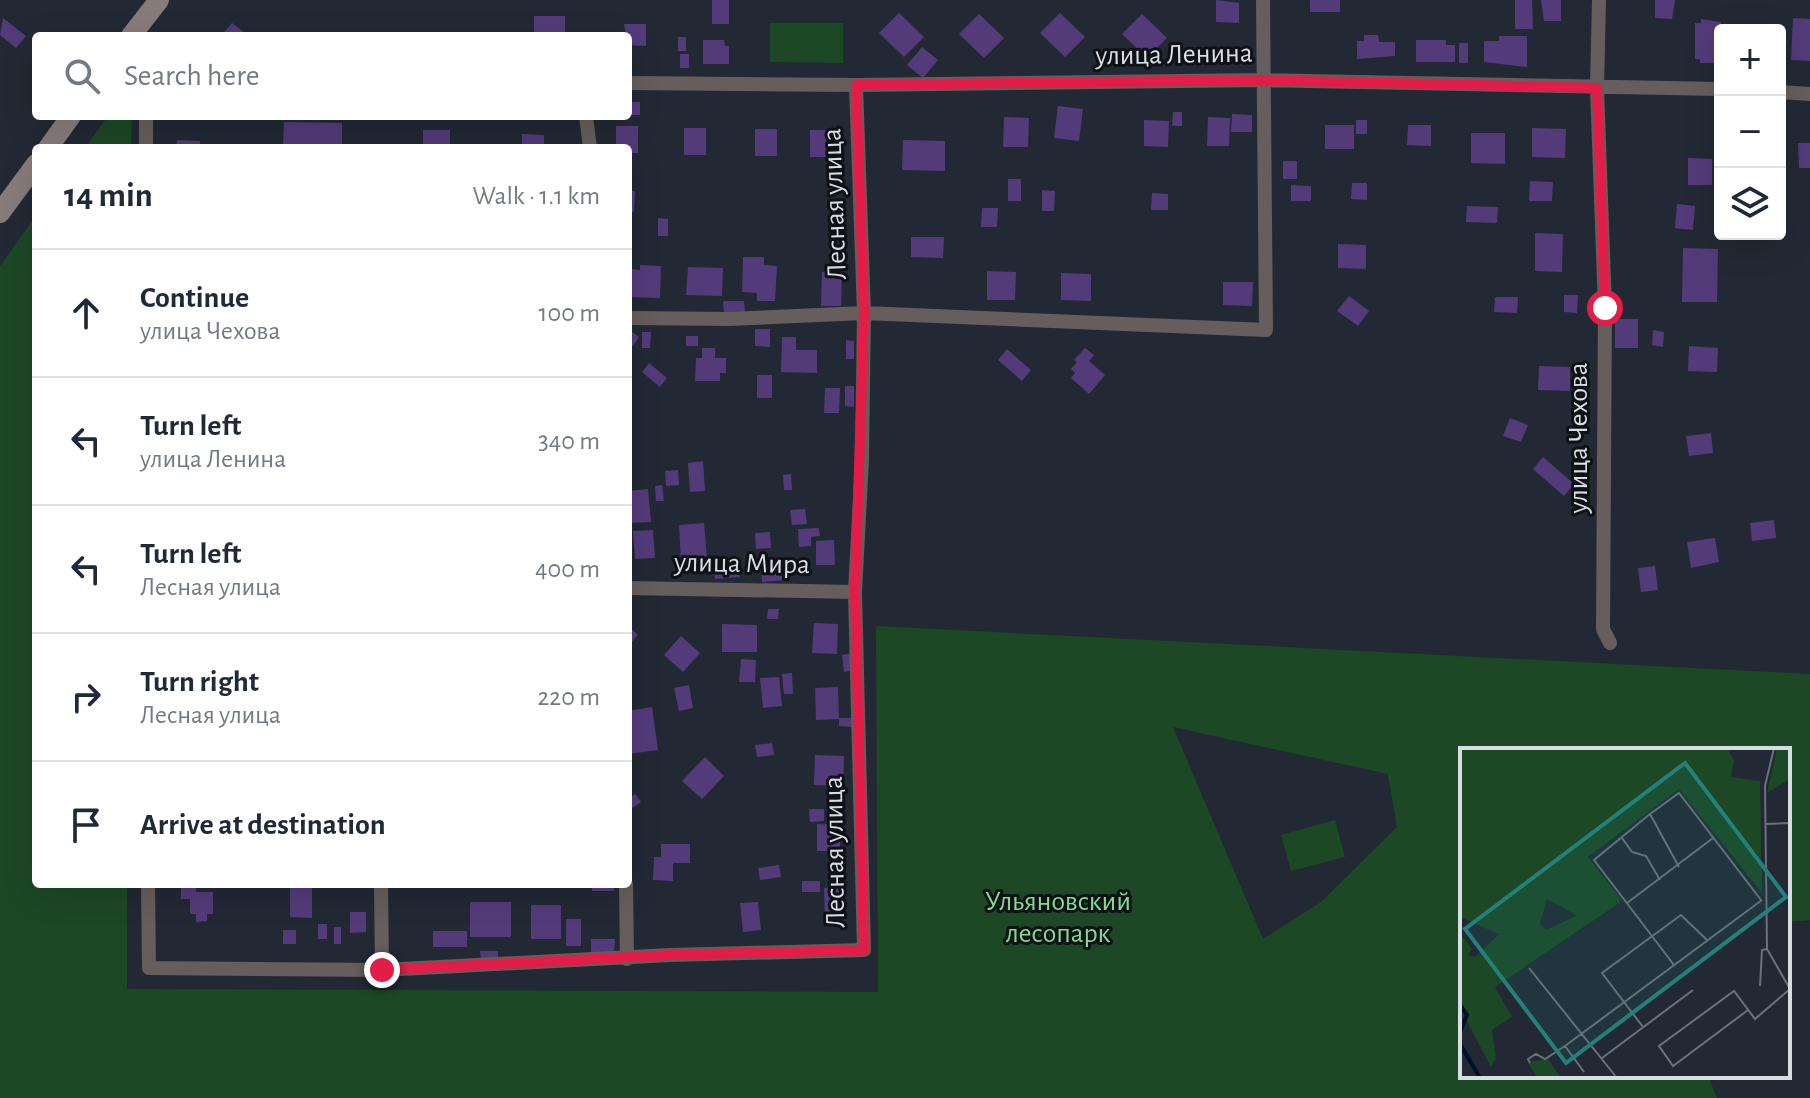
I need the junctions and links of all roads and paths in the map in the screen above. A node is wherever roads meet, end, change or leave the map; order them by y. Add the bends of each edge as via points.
1 (159, 0) edge
2 (1263, 0) edge
3 (1599, 0) edge
4 (134, 32) edge
5 (1263, 80) junction
6 (632, 83) edge
7 (856, 85) junction
8 (1597, 88) junction
9 (1714, 89) edge
10 (1786, 92) edge
11 (1810, 94) edge
12 (68, 120) edge
13 (146, 120) edge
14 (586, 120) edge
15 (51, 144) edge
16 (146, 144) edge
17 (590, 144) edge
18 (32, 169) edge
19 (0, 213) edge
20 (864, 313) junction
21 (632, 318) edge
22 (632, 588) edge
23 (855, 592) junction
24 (1610, 643) dead end
25 (148, 888) edge
26 (381, 888) edge
27 (626, 888) edge
28 (627, 959) junction
29 (382, 970) junction

1 - 4 main road
2 - 5 street
3 - 8 street, улица Чехова
5 - 7 street, улица Ленина
5 - 8 street, улица Ленина
5 - 20 street via 1266,330
6 - 7 street, улица Ленина
7 - 20 street, Лесная улица
8 - 9 street, улица Ленина
8 - 24 street, улица Чехова via 1605,308 1603,629
10 - 11 street
12 - 15 main road
13 - 16 street
14 - 17 street
18 - 19 main road
20 - 21 street
20 - 23 street, Лесная улица
22 - 23 street, улица Мира
23 - 28 street, Лесная улица via 864,950
25 - 29 street, Лесная улица via 149,968
26 - 29 street
27 - 28 street
28 - 29 street, Лесная улица

